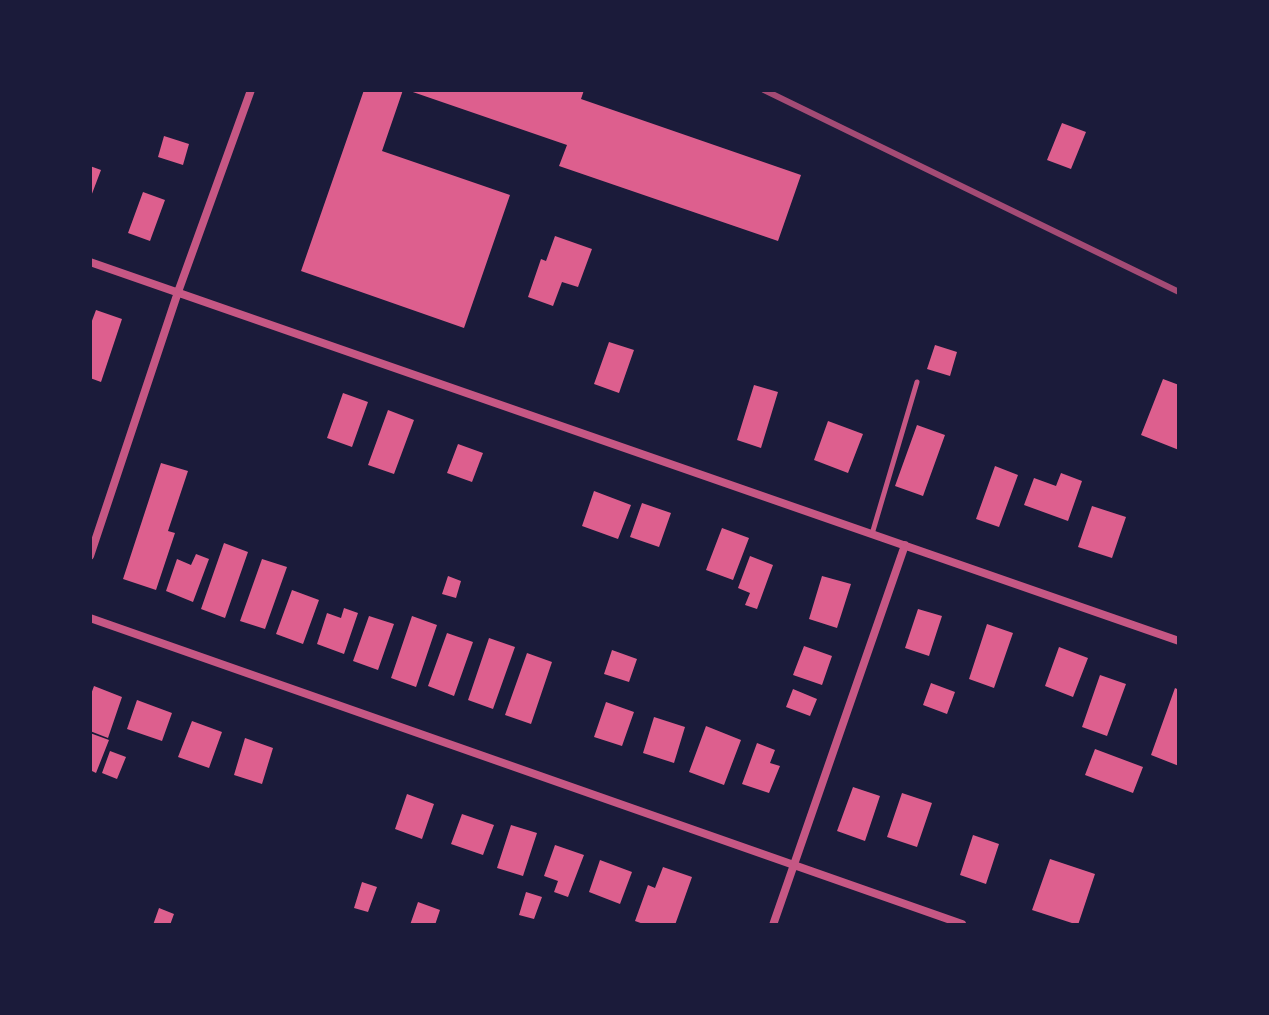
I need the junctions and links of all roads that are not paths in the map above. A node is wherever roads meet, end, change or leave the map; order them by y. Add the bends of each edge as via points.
1 (251, 90) edge
2 (90, 262) edge
3 (178, 292) junction
4 (917, 382) dead end
5 (872, 534) junction
6 (905, 545) junction
7 (90, 556) edge
8 (90, 618) edge
9 (1179, 641) edge
10 (794, 864) junction
11 (962, 924) edge
12 (773, 925) edge

1 - 3 street
2 - 3 street
3 - 5 street
3 - 7 street
4 - 5 lane
5 - 6 street
6 - 9 street
6 - 10 street
8 - 10 street
10 - 11 street
10 - 12 street

